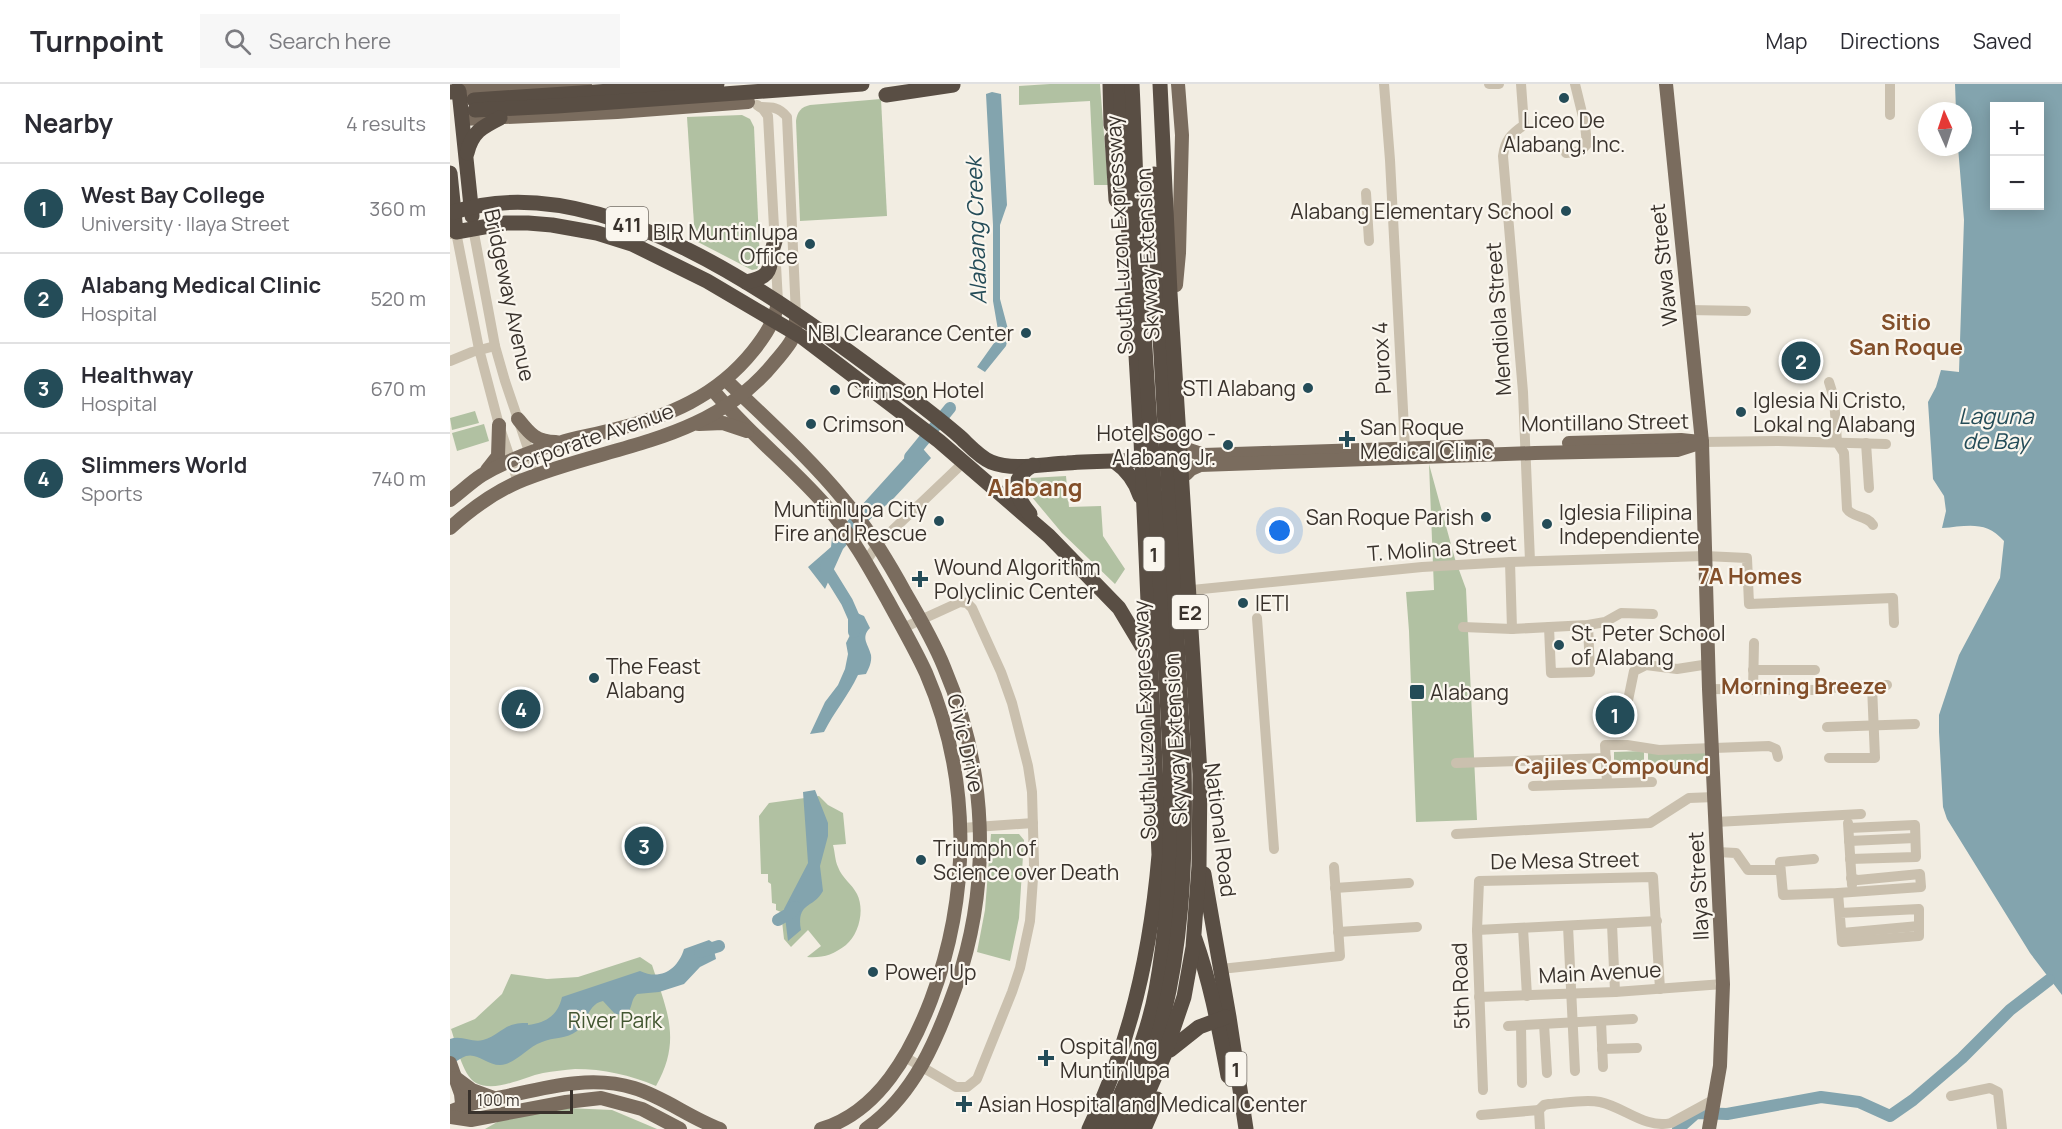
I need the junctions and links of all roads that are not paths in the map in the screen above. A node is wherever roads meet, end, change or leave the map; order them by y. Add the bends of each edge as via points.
1 (478, 84) edge
2 (585, 84) edge
3 (717, 84) edge
4 (862, 84) edge
5 (1110, 84) edge
6 (1120, 84) edge
7 (1132, 84) edge
8 (1151, 84) edge
9 (1160, 84) edge
10 (1164, 84) edge
11 (1178, 84) edge
12 (1384, 84) edge
13 (1490, 84) edge
14 (1499, 84) edge
15 (1521, 84) edge
16 (1575, 84) edge
17 (1666, 84) edge
18 (1890, 84) edge
19 (953, 85) edge
20 (456, 89) edge
21 (496, 91) junction
22 (777, 91) junction
23 (886, 95) dead end
24 (754, 104) junction
25 (465, 112) edge
26 (1890, 115) dead end
27 (500, 118) junction
28 (1566, 153) dead end
29 (465, 161) junction
30 (450, 173) edge
31 (1366, 193) dead end
32 (471, 207) junction
33 (452, 213) edge
34 (473, 228) junction
35 (453, 233) edge
36 (775, 241) junction
37 (1369, 241) dead end
38 (746, 282) junction
39 (1176, 285) junction
40 (778, 302) junction
41 (1688, 310) junction
42 (1746, 311) dead end
43 (796, 315) junction
44 (1126, 315) junction
45 (774, 320) junction
46 (796, 333) junction
47 (495, 345) junction
48 (1142, 348) junction
49 (479, 350) junction
50 (450, 361) edge
51 (764, 375) junction
52 (726, 380) junction
53 (1829, 382) dead end
54 (713, 390) junction
55 (742, 396) junction
56 (726, 406) junction
57 (762, 415) junction
58 (1146, 415) junction
59 (518, 419) junction
60 (499, 425) junction
61 (686, 428) junction
62 (753, 434) junction
63 (561, 442) junction
64 (1702, 442) junction
65 (1837, 442) junction
66 (1866, 443) junction
67 (1886, 444) dead end
68 (1526, 449) junction
69 (1414, 452) junction
70 (529, 454) junction
71 (1195, 456) junction
72 (1149, 460) junction
73 (511, 461) junction
74 (1114, 461) junction
75 (964, 462) junction
76 (1033, 465) junction
77 (481, 475) junction
78 (537, 475) junction
79 (518, 482) junction
80 (1869, 488) dead end
81 (1176, 490) junction
82 (450, 500) edge
83 (1873, 525) dead end
84 (450, 528) edge
85 (1049, 536) junction
86 (874, 538) junction
87 (862, 555) junction
88 (1705, 556) junction
89 (1510, 561) junction
90 (1530, 561) junction
91 (1182, 591) junction
92 (1119, 608) junction
93 (1653, 614) dead end
94 (1136, 618) junction
95 (1257, 618) dead end
96 (920, 619) junction
97 (1894, 622) dead end
98 (1588, 625) junction
99 (1462, 627) dead end
100 (1549, 627) junction
101 (903, 628) junction
102 (1512, 629) junction
103 (1754, 643) dead end
104 (1160, 648) junction
105 (1708, 664) junction
106 (1753, 670) junction
107 (1815, 670) dead end
108 (1162, 682) junction
109 (1887, 685) dead end
110 (1872, 686) junction
111 (1709, 689) junction
112 (1753, 690) junction
113 (1625, 715) dead end
114 (1915, 724) dead end
115 (1873, 725) junction
116 (1827, 727) dead end
117 (1713, 748) junction
118 (1778, 757) dead end
119 (1605, 758) junction
120 (1829, 758) dead end
121 (1456, 763) dead end
122 (1652, 782) dead end
123 (1607, 783) junction
124 (1533, 786) dead end
125 (1167, 788) junction
126 (1715, 797) junction
127 (1192, 807) junction
128 (1168, 813) junction
129 (1861, 814) dead end
130 (1820, 816) junction
131 (1716, 822) junction
132 (1033, 824) junction
133 (981, 826) junction
134 (962, 828) junction
135 (1849, 828) junction
136 (1456, 834) dead end
137 (1915, 838) junction
138 (1849, 841) junction
139 (1274, 849) dead end
140 (1718, 852) junction
141 (1814, 859) dead end
142 (1850, 859) junction
143 (1334, 867) dead end
144 (1780, 870) junction
145 (1851, 878) junction
146 (1479, 881) joint
147 (1410, 883) dead end
148 (1335, 888) junction
149 (1852, 892) junction
150 (1838, 893) junction
151 (1840, 913) junction
152 (1211, 916) junction
153 (1187, 919) junction
154 (1657, 921) junction
155 (1612, 924) junction
156 (1568, 926) junction
157 (1417, 927) dead end
158 (1523, 928) junction
159 (1477, 930) junction
160 (1338, 932) junction
161 (1221, 969) junction
162 (1723, 984) junction
163 (1660, 989) junction
164 (1615, 992) junction
165 (1570, 994) junction
166 (1527, 996) junction
167 (1479, 998) junction
168 (1223, 1018) junction
169 (1633, 1019) dead end
170 (1601, 1021) junction
171 (1573, 1023) junction
172 (1544, 1024) junction
173 (1508, 1026) dead end
174 (1521, 1026) junction
175 (1128, 1035) junction
176 (1176, 1046) junction
177 (1637, 1048) dead end
178 (1602, 1049) junction
179 (905, 1057) junction
180 (450, 1064) edge
181 (921, 1067) junction
182 (1603, 1067) dead end
183 (1575, 1071) dead end
184 (1547, 1073) dead end
185 (456, 1078) junction
186 (1522, 1083) dead end
187 (1483, 1090) dead end
188 (1952, 1096) dead end
189 (496, 1098) junction
190 (1714, 1102) junction
191 (1539, 1110) junction
192 (1481, 1115) dead end
193 (458, 1117) edge
194 (493, 1117) junction
195 (479, 1129) edge
196 (680, 1129) edge
197 (720, 1129) edge
198 (821, 1129) edge
199 (866, 1129) edge
200 (1086, 1129) edge
201 (1104, 1129) edge
202 (1119, 1129) edge
203 (1131, 1129) edge
204 (1144, 1129) edge
205 (1237, 1129) edge
206 (1246, 1129) edge
207 (1540, 1129) edge
208 (1709, 1129) edge
209 (2002, 1129) edge

1 - 21 main road
2 - 21 main road
3 - 25 highway
4 - 22 highway
5 - 44 highway
6 - 200 highway, Skyway Extension / E2 via 1159,855 1137,997 1104,1098
7 - 201 highway, South Luzon Expressway / E2 via 1171,810 1169,899 1156,992 1120,1096
8 - 202 highway, South Luzon Expressway / E2 via 1160,337 1184,762 1183,902 1169,995 1152,1054
9 - 203 highway, Skyway Extension / E2 via 1200,774 1200,845 1193,947 1184,997 1164,1056
10 - 39 highway via 1171,254
11 - 39 main road via 1182,135
12 - 69 street, Purox 4 via 1397,302
13 - 14 street
15 - 68 street, Mendiola Street via 1524,125 1505,142 1503,156
16 - 28 street via 1587,144 1581,152
17 - 41 main road, Wawa Street
18 - 26 street
19 - 23 highway
20 - 21 main road
20 - 25 highway, Bridgeway Avenue
22 - 24 highway
22 - 25 highway
24 - 27 main road
24 - 36 street, Corporate Avenue via 768,116
24 - 43 street via 774,106 787,117
25 - 27 main road
25 - 29 highway, Bridgeway Avenue
27 - 29 highway via 475,132
29 - 32 highway, Bridgeway Avenue
30 - 33 highway, Bridgeway Avenue
31 - 37 street
32 - 33 highway, 411
32 - 34 highway, Bridgeway Avenue
32 - 38 highway, 411 via 547,204 596,215 674,244
33 - 35 highway, Bridgeway Avenue
34 - 35 highway, 411
34 - 45 highway, 411 via 528,223 597,233 632,244 677,266
34 - 47 street, Bridgeway Avenue
35 - 49 street, Bridgeway Avenue
36 - 38 highway via 769,270 760,279
36 - 40 street, Corporate Avenue
38 - 40 highway, 411
39 - 44 highway via 1152,285 1141,291
39 - 71 highway
40 - 43 highway, 411
40 - 45 main road, Corporate Avenue
41 - 42 street
41 - 64 main road, Wawa Street
43 - 46 main road
43 - 76 highway, 411 via 950,427 988,461 1005,466
44 - 48 highway, National Road / 1
45 - 46 highway, 411
45 - 52 main road, Corporate Avenue
46 - 51 main road, Corporate Avenue
46 - 75 highway, 411
47 - 49 street
47 - 59 street, Bridgeway Avenue
48 - 58 highway, National Road / 1
48 - 81 highway, National Road via 1144,337 1151,333 1165,338
49 - 50 street
49 - 60 street, Bridgeway Avenue
51 - 55 main road, Corporate Avenue
51 - 57 main road via 757,398
52 - 54 main road, Corporate Avenue
52 - 55 main road, Civic Drive
53 - 65 street
54 - 56 main road, Civic Drive
54 - 63 main road, Corporate Avenue via 648,420
55 - 56 main road, Corporate Avenue
55 - 57 main road, Civic Drive
56 - 61 main road, Corporate Avenue
56 - 62 main road, Civic Drive
57 - 86 main road, Civic Drive via 844,499
58 - 72 highway, National Road / 1
58 - 74 highway via 1136,441
59 - 63 main road via 536,439
59 - 70 street, Bridgeway Avenue
60 - 73 street, Bridgeway Avenue
60 - 77 main road via 498,456
61 - 62 main road via 723,423
61 - 78 main road, Corporate Avenue
62 - 87 main road, Civic Drive via 832,513
63 - 70 main road, Corporate Avenue
64 - 65 street, Montillano Street
64 - 68 main road, Montillano Street via 1677,450
64 - 88 main road, Ilaya Street
65 - 66 street, Montillano Street
65 - 83 street via 1844,453 1847,509
66 - 67 street, Montillano Street
66 - 80 street
68 - 69 main road, Montillano Street
68 - 90 street, Mendiola Street
69 - 71 main road, Montillano Street
70 - 73 main road, Corporate Avenue
70 - 78 street, Bridgeway Avenue
71 - 81 highway
72 - 74 highway, 411
72 - 104 highway, National Road / 1
73 - 77 main road, Corporate Avenue
73 - 79 street, Bridgeway Avenue
74 - 76 highway, 411
74 - 94 highway via 1126,469 1137,487 1143,511 1148,622 1143,624
75 - 85 highway, 411
75 - 86 street
76 - 85 highway via 1023,472 1016,487 1023,506
77 - 82 main road, Corporate Avenue
78 - 79 main road, Corporate Avenue
79 - 84 main road, Corporate Avenue via 482,502
81 - 91 highway, National Road / 1
85 - 92 highway, 411
86 - 87 street
86 - 96 main road, Civic Drive
87 - 101 main road, Civic Drive
88 - 90 street, T. Molina Street
88 - 97 street, T. Molina Street via 1747,558 1749,604 1893,598
88 - 105 main road, Ilaya Street
89 - 90 street, T. Molina Street
89 - 91 street, T. Molina Street
89 - 102 street
91 - 127 highway, National Road / 1
92 - 94 highway, 411
92 - 108 highway, 411
93 - 98 street via 1620,613 1605,622
94 - 104 highway, 411
95 - 139 street
96 - 101 street
96 - 132 street via 960,602 972,608 1012,703 1028,766
96 - 133 main road, Civic Drive via 959,707 974,767
98 - 100 street
98 - 100 street via 1590,672 1578,673 1551,673
99 - 102 street
100 - 102 street
101 - 134 main road, Civic Drive via 940,712
103 - 106 street
104 - 108 highway, National Road / 1
105 - 111 main road, Ilaya Street
105 - 113 street via 1677,669 1646,665 1634,671
106 - 107 street
106 - 112 street
108 - 125 highway, National Road / 1
109 - 110 street
110 - 112 street
110 - 115 street
111 - 112 street
111 - 117 main road, Ilaya Street
114 - 115 street
115 - 116 street
115 - 120 street via 1875,758
117 - 118 street via 1772,747
117 - 119 street via 1659,750 1605,745
117 - 126 main road, Ilaya Street
119 - 121 street
119 - 123 street
122 - 123 street
123 - 124 street
125 - 127 highway via 1179,811
125 - 128 highway, National Road / 1
126 - 131 main road, Ilaya Street
126 - 136 street via 1689,798 1650,823
127 - 152 highway, National Road / 1
128 - 153 highway, National Road / 1 via 1180,900
128 - 175 highway via 1165,864 1147,966
129 - 130 street
130 - 131 street
130 - 135 street via 1825,820 1848,819
131 - 140 main road, Ilaya Street
132 - 133 street
132 - 181 street via 1033,893 1026,945 980,1074 962,1088
133 - 134 street
133 - 181 main road, Civic Drive via 969,944 954,992
134 - 179 main road, Civic Drive via 960,886 945,958
135 - 137 street via 1915,825
135 - 138 street
137 - 138 street
137 - 142 street via 1916,857
138 - 142 street
140 - 144 street via 1736,853 1748,870
140 - 162 main road, Ilaya Street
141 - 144 street via 1780,862
142 - 145 street
143 - 148 street
144 - 150 street via 1783,895
145 - 149 street
145 - 149 street via 1920,874 1921,878 1921,887
146 - 154 street, De Mesa Street via 1653,877
146 - 159 street, 5th Road
147 - 148 street
148 - 160 street
149 - 150 street
150 - 151 street
151 - 151 street via 1842,942 1919,936 1918,909
152 - 153 highway
152 - 161 highway, National Road / 1
153 - 168 highway, National Road / 1
154 - 155 street
154 - 163 street
155 - 156 street
155 - 164 street
156 - 158 street
156 - 165 street
157 - 160 street
158 - 159 street
158 - 166 street
159 - 167 street, 5th Road
160 - 161 street via 1340,956
161 - 168 highway, National Road / 1
162 - 163 street, Main Avenue
162 - 190 main road, Ilaya Street via 1720,1066
163 - 164 street, Main Avenue
164 - 165 street, Main Avenue
165 - 166 street, Main Avenue
165 - 171 street
166 - 167 street, Main Avenue
167 - 187 street, 5th Road
168 - 176 highway via 1199,1027
168 - 205 highway, National Road / 1
168 - 206 highway, National Road / 1
169 - 170 street
170 - 171 street
170 - 178 street
171 - 172 street
171 - 183 street
172 - 174 street
172 - 184 street
173 - 174 street
174 - 186 street
175 - 176 highway via 1152,1049 1170,1050
175 - 200 highway
176 - 204 highway
177 - 178 street
178 - 182 street
179 - 181 street
179 - 198 main road, Civic Drive via 869,1101 852,1115
180 - 185 main road
181 - 199 main road, Civic Drive via 897,1102
185 - 189 main road via 476,1093
185 - 193 main road
188 - 209 street via 1994,1089 1998,1092
189 - 193 main road
189 - 197 main road via 562,1085 616,1084 648,1093
190 - 191 street via 1664,1125 1598,1101 1549,1104
190 - 208 main road, Ilaya Street
191 - 192 street
191 - 207 street
193 - 194 main road
194 - 195 main road
194 - 196 main road via 601,1098 642,1109

